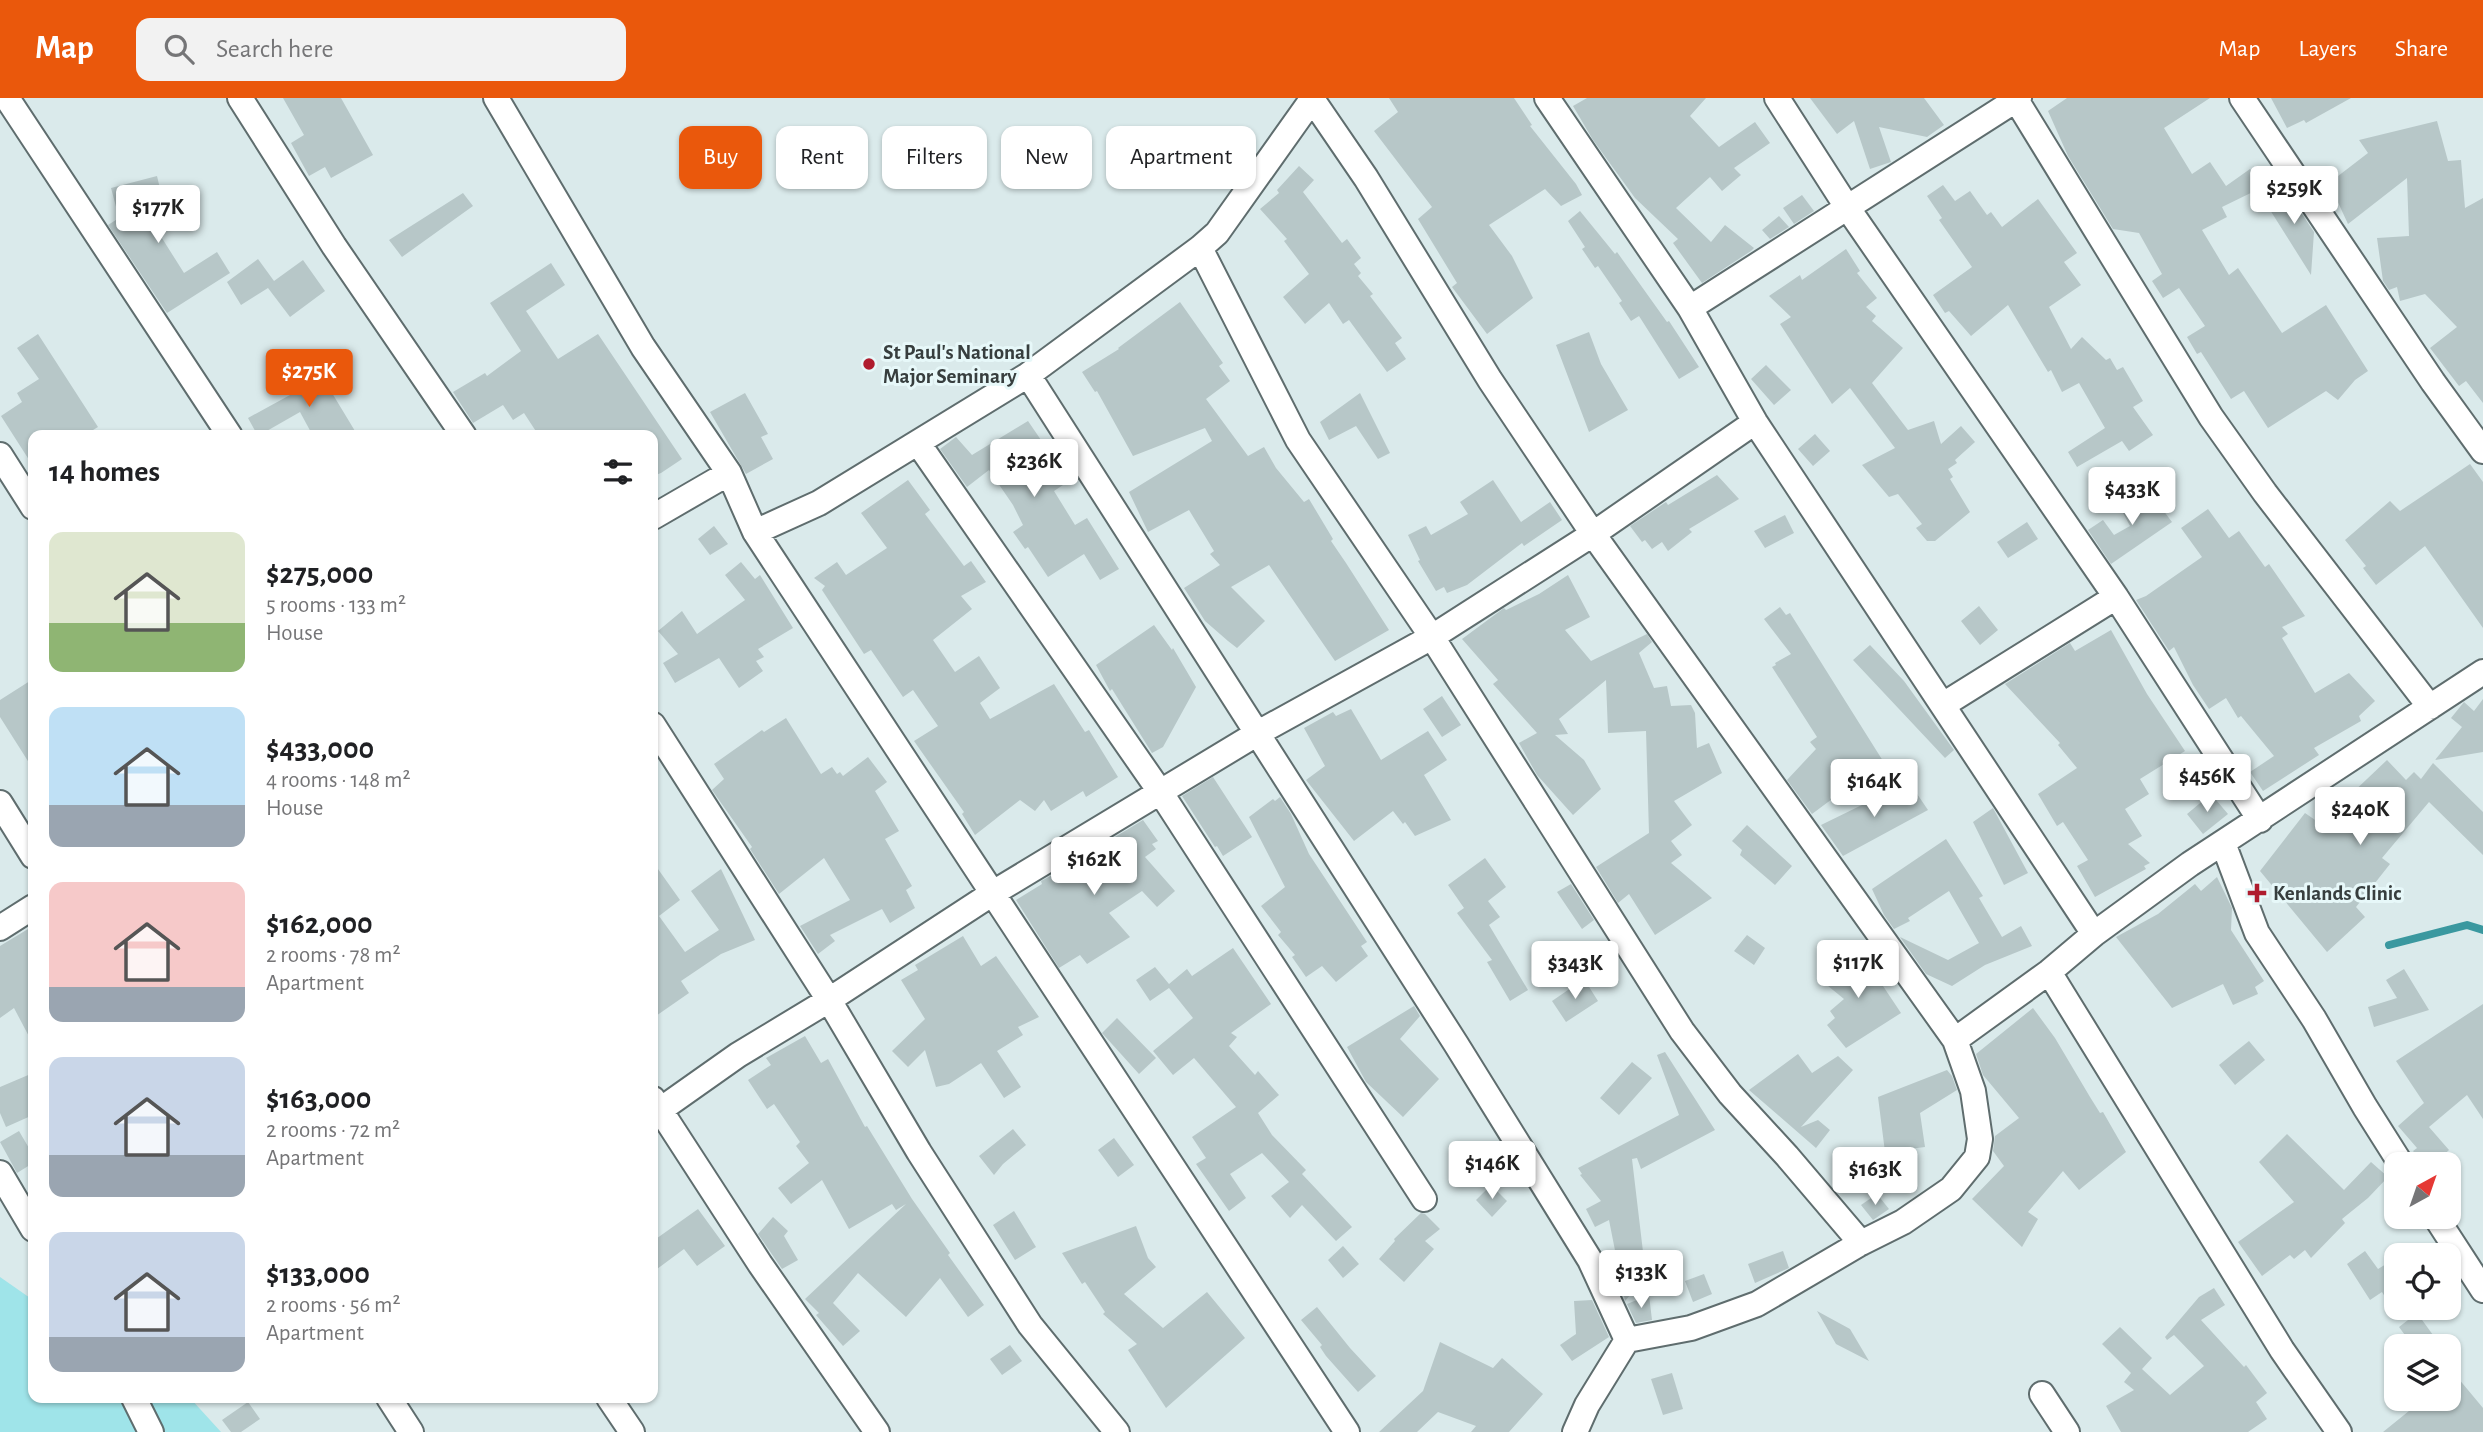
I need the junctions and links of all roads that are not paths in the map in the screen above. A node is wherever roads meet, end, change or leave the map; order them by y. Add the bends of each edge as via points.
1 (7, 98) edge
2 (240, 98) edge
3 (496, 98) edge
4 (1548, 98) edge
5 (1777, 98) edge
6 (2242, 98) edge
7 (1312, 99) edge
8 (2017, 99) edge
9 (1847, 207) junction
10 (1199, 248) junction
11 (1690, 308) junction
12 (1028, 375) junction
13 (1755, 422) junction
14 (226, 430) edge
15 (460, 430) edge
16 (2479, 436) edge
17 (918, 443) junction
18 (0, 455) edge
19 (729, 473) junction
20 (28, 498) edge
21 (658, 514) edge
22 (755, 533) junction
23 (1594, 534) junction
24 (2116, 597) junction
25 (1432, 637) junction
26 (2483, 672) edge
27 (1943, 705) junction
28 (2430, 707) junction
29 (658, 733) edge
30 (1258, 733) junction
31 (1161, 793) junction
32 (0, 803) edge
33 (2260, 820) junction
34 (2223, 843) junction
35 (28, 848) edge
36 (993, 893) junction
37 (28, 910) edge
38 (0, 928) edge
39 (2094, 934) junction
40 (2049, 972) junction
41 (829, 1000) junction
42 (1955, 1040) junction
43 (658, 1106) edge
44 (658, 1112) edge
45 (2393, 1152) edge
46 (0, 1173) edge
47 (1423, 1199) dead end
48 (28, 1221) edge
49 (2443, 1229) edge
50 (1861, 1243) junction
51 (2483, 1290) edge
52 (1627, 1340) junction
53 (2042, 1394) dead end
54 (136, 1403) edge
55 (392, 1403) edge
56 (612, 1403) edge
57 (151, 1432) edge
58 (411, 1432) edge
59 (632, 1432) edge
60 (877, 1432) edge
61 (1117, 1432) edge
62 (1347, 1432) edge
63 (1575, 1432) edge
64 (2067, 1432) edge
65 (2339, 1432) edge

1 - 14 street
2 - 15 street
3 - 19 street via 643,347
4 - 11 street
5 - 9 street
6 - 16 street via 2433,382
7 - 10 street via 1217,233
7 - 23 street
8 - 9 street
8 - 28 street via 2211,417
9 - 11 street
9 - 24 street
10 - 12 street
10 - 25 street via 1298,440
11 - 13 street
12 - 17 street
12 - 30 street
13 - 23 street
13 - 27 street
17 - 22 street via 820,503
17 - 31 street
18 - 20 street
19 - 21 street
19 - 22 street
22 - 36 street
23 - 25 street
23 - 42 street
24 - 27 street
24 - 33 street
25 - 30 street
25 - 50 street via 1682,1031 1730,1094
26 - 28 street
27 - 39 street
28 - 33 street
29 - 41 street
30 - 31 street
30 - 52 street via 1590,1260
31 - 36 street
31 - 47 street
32 - 35 street
33 - 34 street
34 - 39 street
34 - 45 street via 2257,933
36 - 41 street
36 - 62 street
37 - 38 street
39 - 40 street
40 - 42 street
40 - 65 street via 2282,1350
41 - 43 street
41 - 61 street via 1030,1325
42 - 50 street via 1973,1091 1980,1139 1977,1157 1951,1189 1903,1222
44 - 60 street
46 - 48 street
49 - 51 street
50 - 52 street via 1757,1304 1691,1328
52 - 63 street
53 - 64 street
54 - 57 street
55 - 58 street
56 - 59 street

